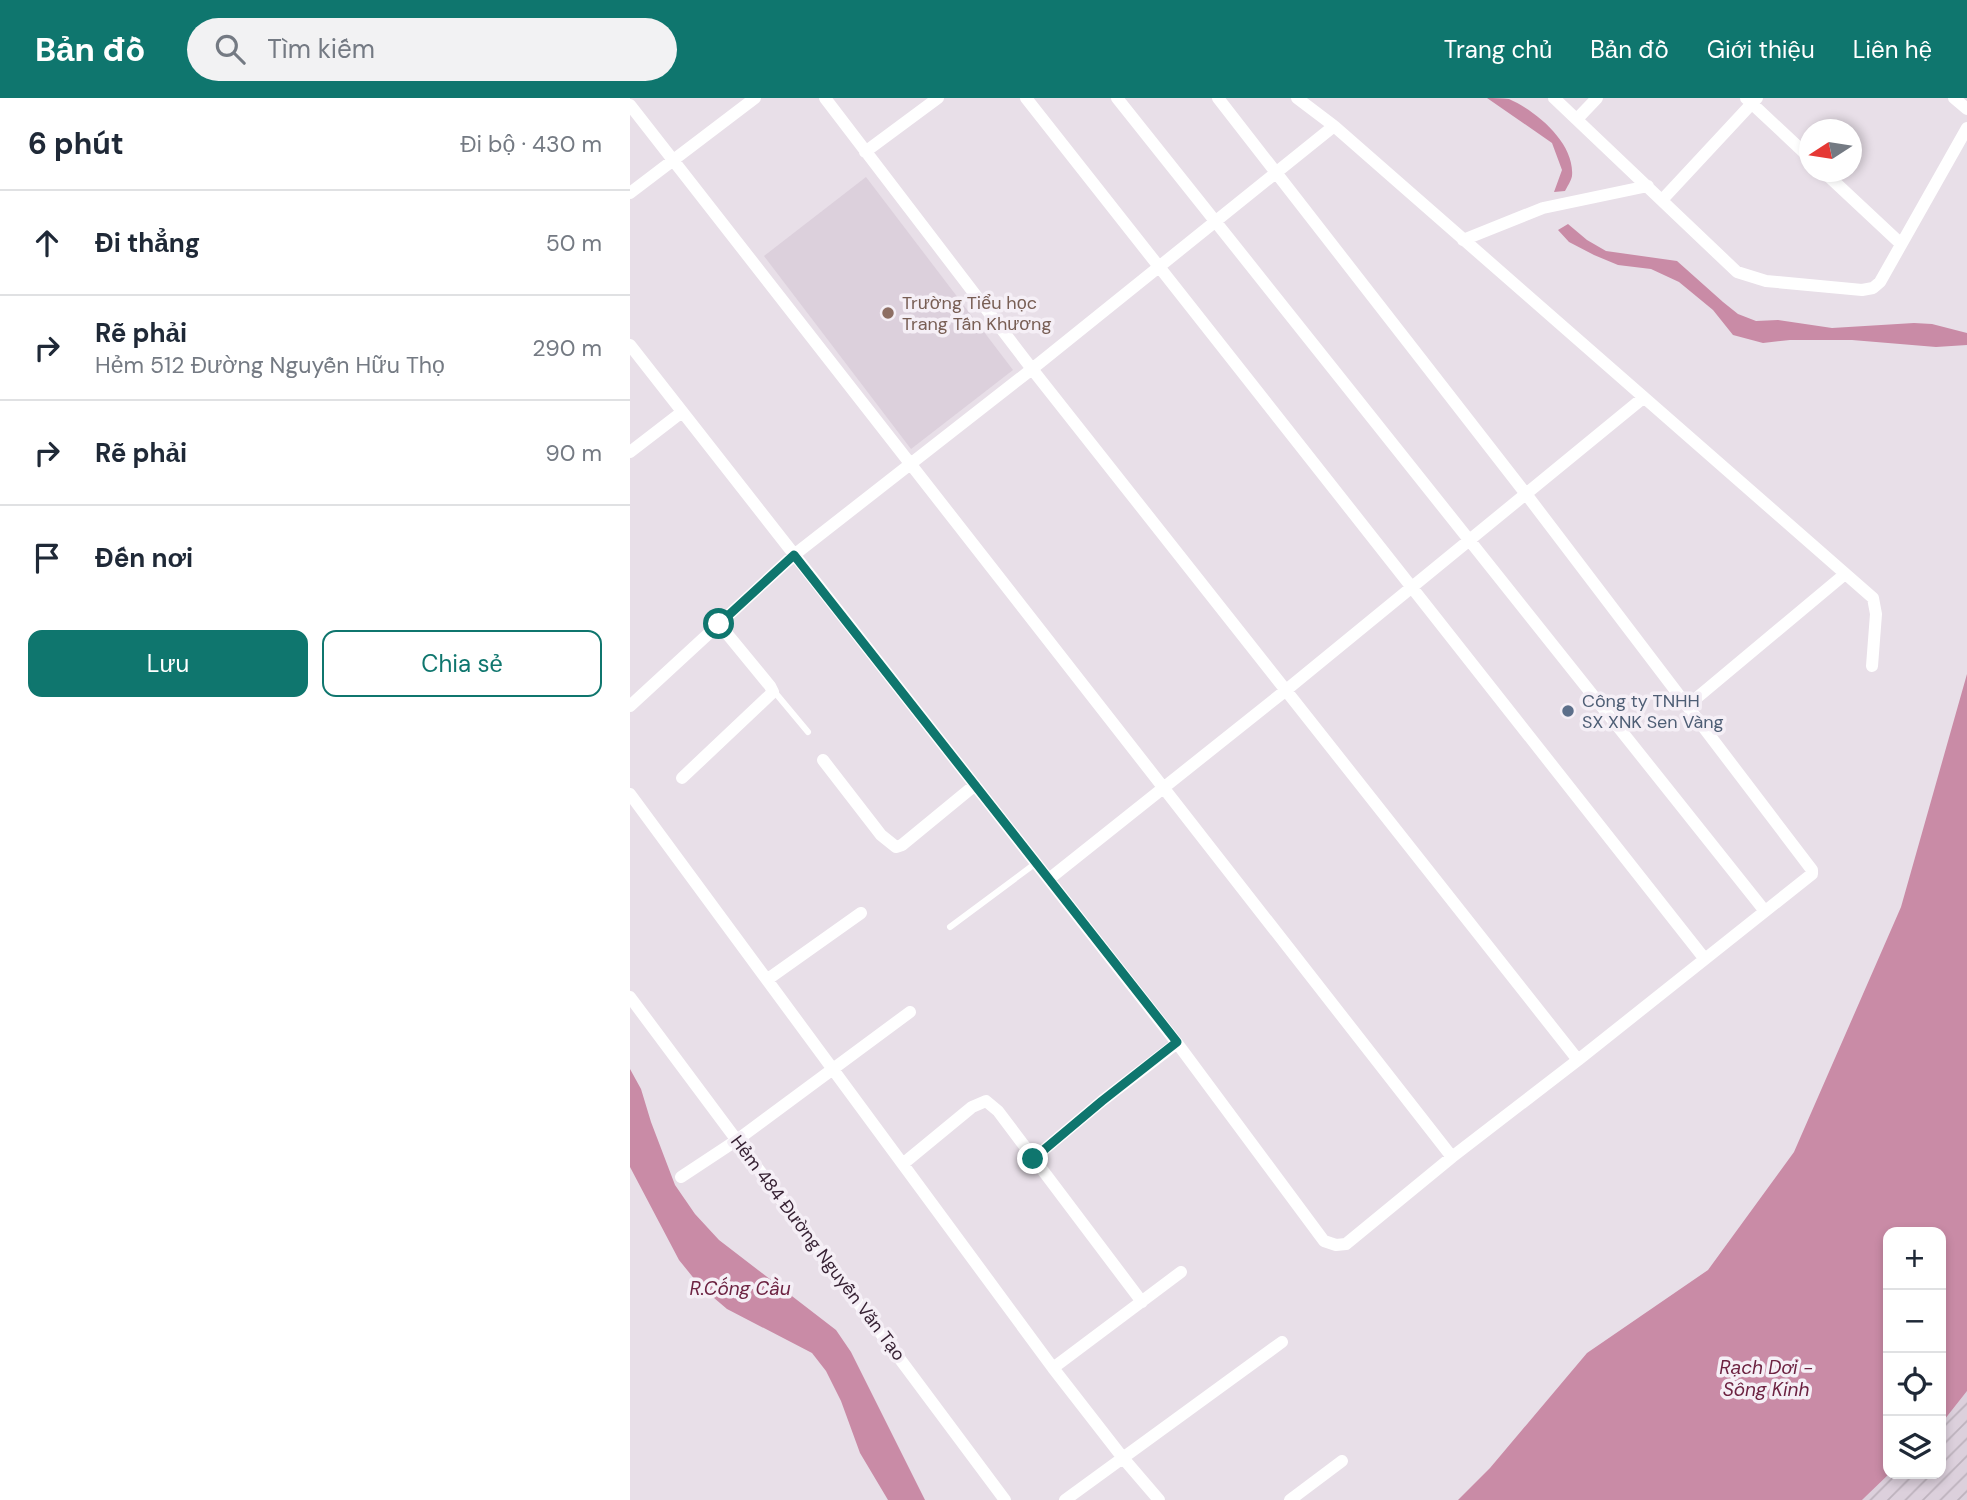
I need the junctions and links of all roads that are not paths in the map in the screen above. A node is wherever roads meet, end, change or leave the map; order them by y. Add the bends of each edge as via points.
1 (755, 98) edge
2 (825, 98) edge
3 (938, 98) edge
4 (1026, 98) edge
5 (1116, 98) edge
6 (1218, 98) edge
7 (1297, 98) edge
8 (1554, 98) edge
9 (1597, 98) edge
10 (1954, 98) edge
11 (1752, 100) edge
12 (630, 105) edge
13 (1967, 109) edge
14 (1577, 119) junction
15 (1334, 126) junction
16 (1967, 128) edge
17 (1799, 147) edge
18 (865, 152) junction
19 (675, 159) junction
20 (1276, 173) junction
21 (1835, 182) edge
22 (1648, 186) junction
23 (630, 193) edge
24 (1662, 200) junction
25 (1215, 222) junction
26 (1463, 240) junction
27 (1901, 244) junction
28 (1159, 267) junction
29 (630, 345) edge
30 (1032, 369) junction
31 (1643, 398) junction
32 (682, 412) junction
33 (630, 452) edge
34 (910, 464) junction
35 (1526, 494) junction
36 (1469, 541) junction
37 (794, 555) junction
38 (1845, 574) junction
39 (1412, 587) junction
40 (719, 624) junction
41 (1871, 666) dead end
42 (773, 690) junction
43 (1285, 691) junction
44 (630, 706) edge
45 (1687, 706) junction
46 (808, 732) dead end
47 (823, 760) dead end
48 (682, 778) dead end
49 (975, 785) junction
50 (1164, 788) junction
51 (630, 794) edge
52 (1036, 863) junction
53 (1049, 879) junction
54 (1764, 910) junction
55 (861, 913) dead end
56 (950, 926) dead end
57 (1704, 958) junction
58 (768, 979) junction
59 (630, 997) edge
60 (911, 1012) dead end
61 (1177, 1042) junction
62 (1578, 1060) junction
63 (834, 1068) junction
64 (737, 1140) junction
65 (1452, 1157) junction
66 (1033, 1159) junction
67 (904, 1163) junction
68 (681, 1177) dead end
69 (1181, 1272) dead end
70 (1142, 1302) junction
71 (1282, 1342) dead end
72 (1054, 1368) junction
73 (1123, 1458) junction
74 (1342, 1461) dead end
75 (1005, 1500) edge
76 (1065, 1500) edge
77 (1159, 1500) edge
78 (1290, 1500) edge

1 - 19 street
2 - 18 street
3 - 18 street
4 - 28 street
5 - 25 street
6 - 20 street
7 - 15 street
8 - 14 street
9 - 14 street
10 - 13 street
11 - 17 street
11 - 24 street
12 - 19 street
14 - 22 street
15 - 20 street
15 - 26 street
16 - 27 street
18 - 30 street
19 - 23 street
19 - 34 street
20 - 25 street
20 - 35 street
21 - 27 street
22 - 24 street
22 - 26 street via 1543,208
24 - 27 street via 1737,272 1766,281 1873,288 1881,282
25 - 28 street
25 - 36 street
26 - 31 street
28 - 30 street
28 - 39 street
29 - 32 street
30 - 34 street
30 - 43 street
31 - 35 street
31 - 38 street
32 - 33 street
32 - 37 street
34 - 37 street
34 - 50 street
35 - 36 street
35 - 45 street
36 - 39 street
36 - 54 street
37 - 40 street
37 - 49 street
38 - 41 street via 1876,606
38 - 45 street
39 - 43 street
39 - 57 street
40 - 42 street
40 - 44 street
42 - 46 lane
42 - 48 street
43 - 50 street
43 - 62 street
45 - 54 street via 1812,870
47 - 49 street via 881,835 896,847
49 - 52 street
50 - 53 street
50 - 65 street
51 - 58 street
52 - 53 street
52 - 56 lane
53 - 61 street
54 - 57 street
55 - 58 street
57 - 62 street
58 - 63 street
59 - 64 street, Hẻm 484 Đường Nguyễn Văn Tạo
60 - 63 street
61 - 65 street via 1324,1241 1346,1244
61 - 66 street
62 - 65 street
63 - 64 street
63 - 67 street
64 - 68 street
64 - 75 street, Hẻm 484 Đường Nguyễn Văn Tạo
66 - 67 street via 986,1101 972,1107
66 - 70 street
67 - 72 street
69 - 70 street
70 - 72 street
71 - 73 street
72 - 73 street
73 - 76 street
73 - 77 street
74 - 78 street

